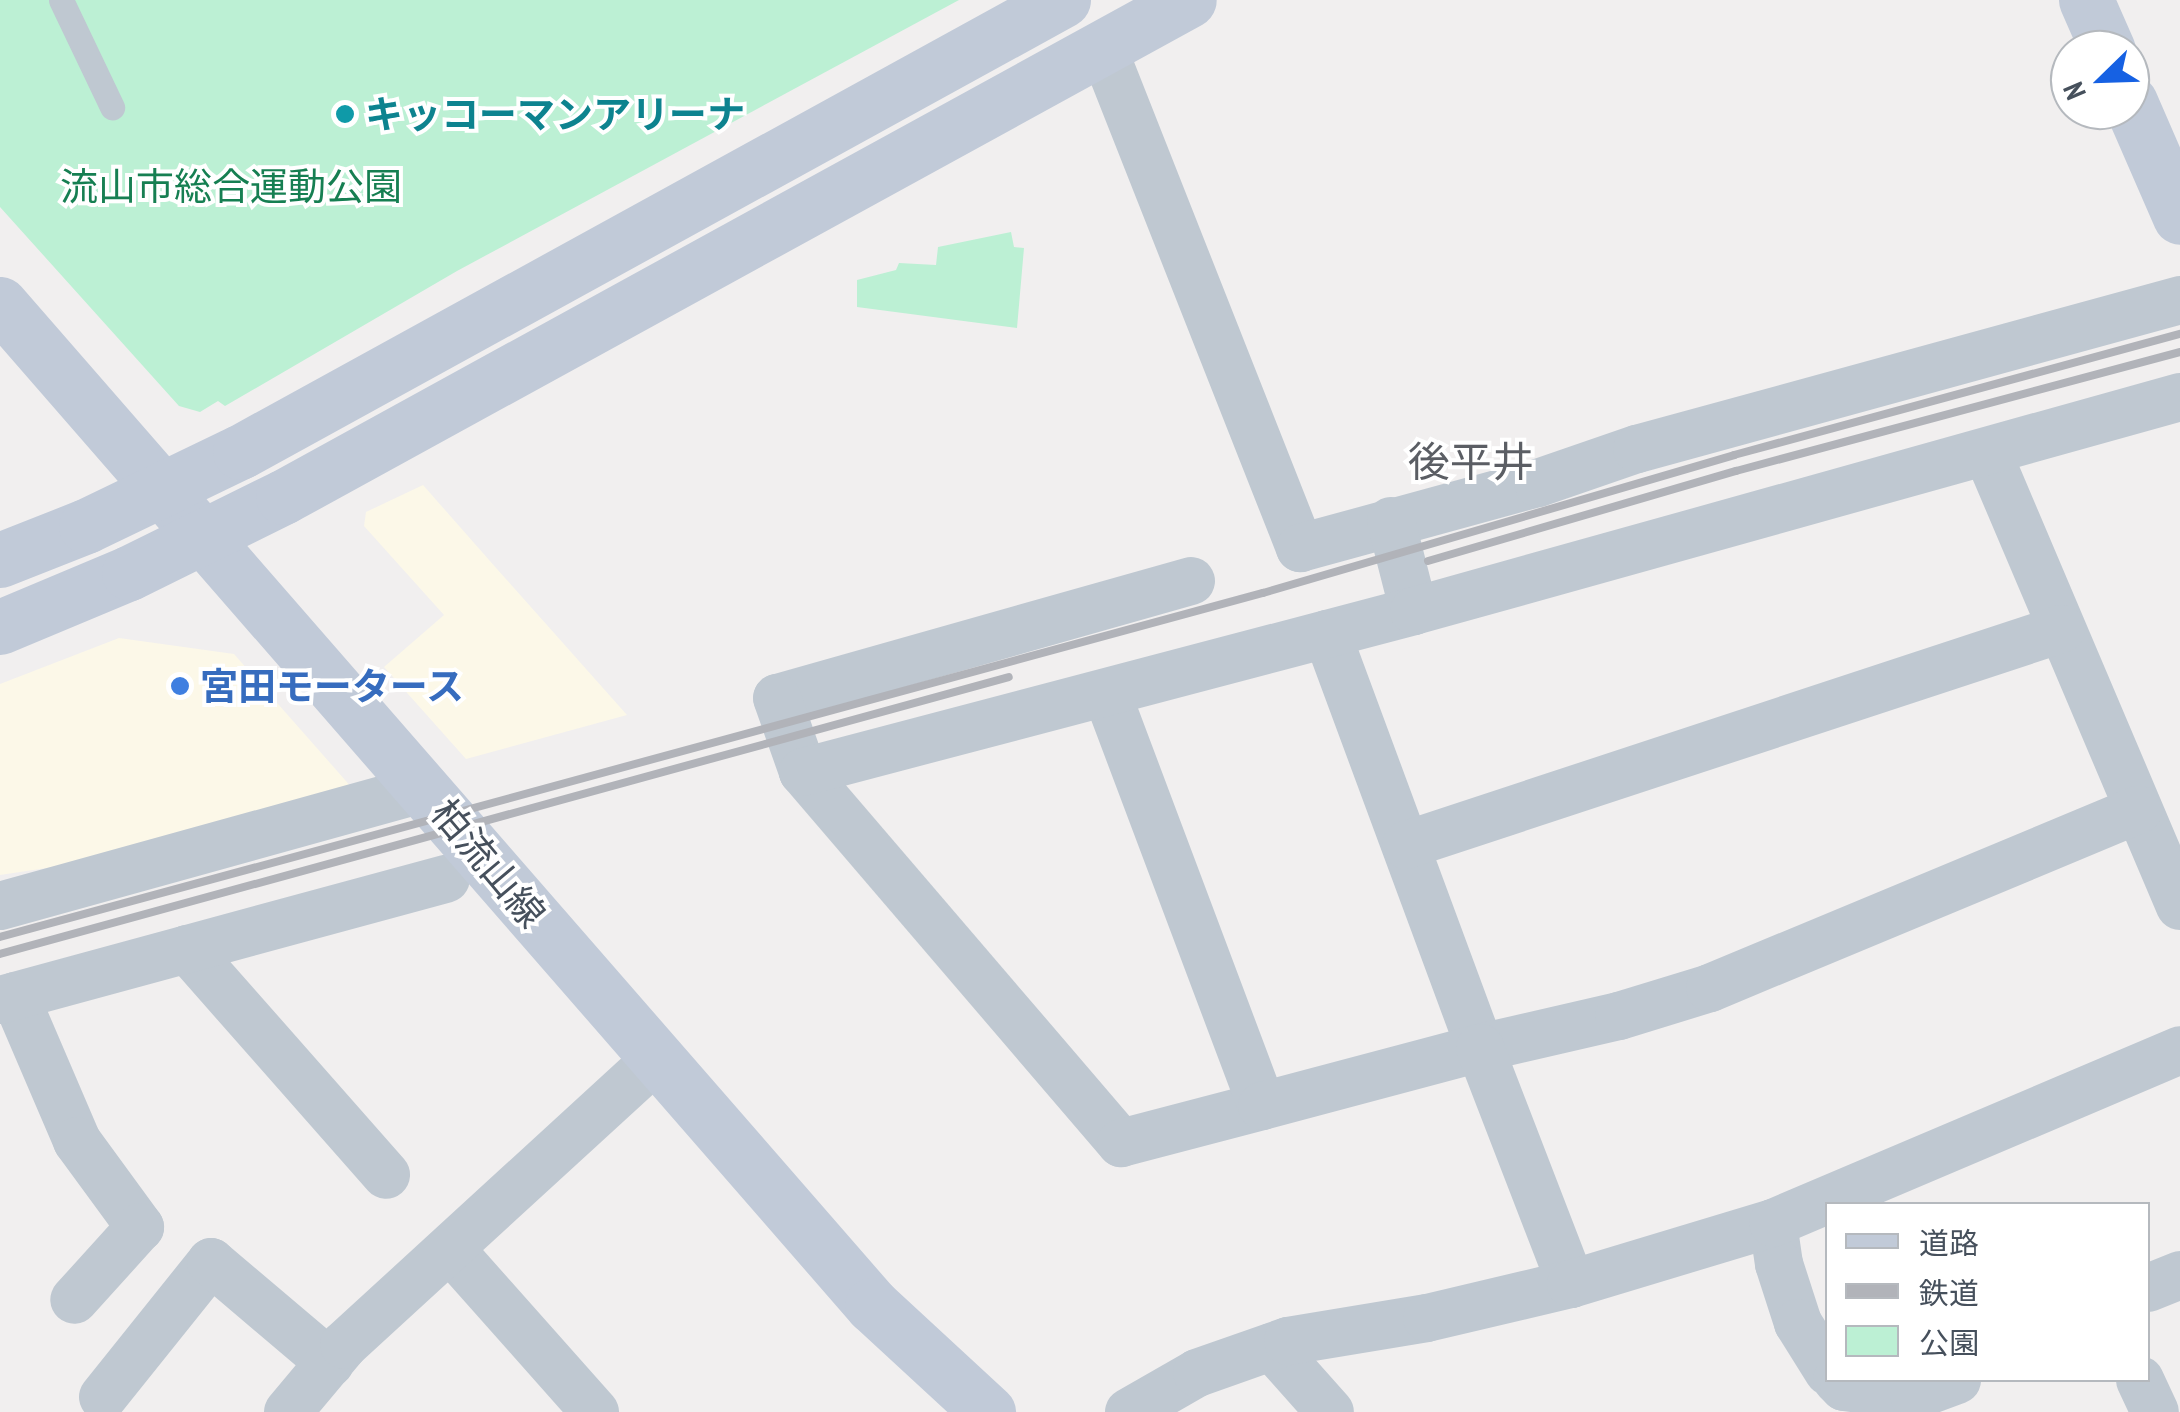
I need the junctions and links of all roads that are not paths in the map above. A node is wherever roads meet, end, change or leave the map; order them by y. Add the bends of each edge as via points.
1 (62, 0) edge
2 (1063, 0) edge
3 (1189, 0) edge
4 (2086, 0) edge
5 (2099, 30) edge
6 (1102, 46) junction
7 (112, 106) dead end
8 (2142, 130) edge
9 (2180, 216) edge
10 (2180, 300) edge
11 (0, 304) edge
12 (2180, 397) edge
13 (1988, 454) junction
14 (162, 488) junction
15 (1392, 521) junction
16 (204, 538) junction
17 (0, 560) edge
18 (1191, 581) dead end
19 (1414, 610) junction
20 (0, 627) edge
21 (2061, 629) junction
22 (1326, 634) junction
23 (1107, 694) junction
24 (804, 772) junction
25 (424, 788) junction
26 (2138, 810) junction
27 (1406, 845) junction
28 (446, 879) dead end
29 (0, 906) edge
30 (2180, 906) edge
31 (187, 949) junction
32 (7, 998) edge
33 (1480, 1048) junction
34 (2180, 1050) edge
35 (656, 1060) junction
36 (1262, 1106) junction
37 (386, 1175) dead end
38 (1834, 1202) edge
39 (1825, 1205) edge
40 (1774, 1223) junction
41 (451, 1250) junction
42 (2180, 1274) edge
43 (1571, 1284) junction
44 (2150, 1287) edge
45 (74, 1300) dead end
46 (1272, 1347) junction
47 (330, 1363) junction
48 (1825, 1365) edge
49 (1839, 1382) edge
50 (1952, 1382) edge
51 (2141, 1382) edge
52 (103, 1397) dead end
53 (288, 1412) edge
54 (595, 1412) edge
55 (988, 1412) edge
56 (1129, 1412) edge
57 (1330, 1412) edge
58 (2154, 1412) edge

1 - 7 lane
2 - 14 street via 240,452
3 - 6 street
4 - 5 street
6 - 15 street via 1300,548
6 - 16 street
8 - 9 street
10 - 15 street
11 - 14 street, 柏流山線
12 - 13 street
13 - 19 street
13 - 21 street
14 - 16 street, 柏流山線
14 - 17 street
15 - 19 street
16 - 20 street
16 - 25 street, 柏流山線
18 - 24 street via 776,698
19 - 22 street
21 - 26 street
21 - 27 street
22 - 23 street
22 - 27 street
23 - 24 street
23 - 36 street
24 - 36 street via 1121,1143
25 - 29 street
25 - 35 street, 柏流山線
26 - 30 street
26 - 33 street via 1710,988
27 - 33 street
28 - 31 street
31 - 32 street
31 - 37 street
32 - 45 street via 78,1140 140,1227
33 - 36 street
33 - 43 street
34 - 38 street
35 - 41 street
35 - 55 street, 柏流山線 via 872,1305
39 - 40 street
40 - 43 street
40 - 48 street via 1798,1323
41 - 47 street
41 - 54 street
42 - 44 street
43 - 46 street
46 - 56 street via 1197,1373
46 - 57 street
47 - 52 street via 211,1262
47 - 53 street
49 - 50 street via 1914,1396
51 - 58 street

